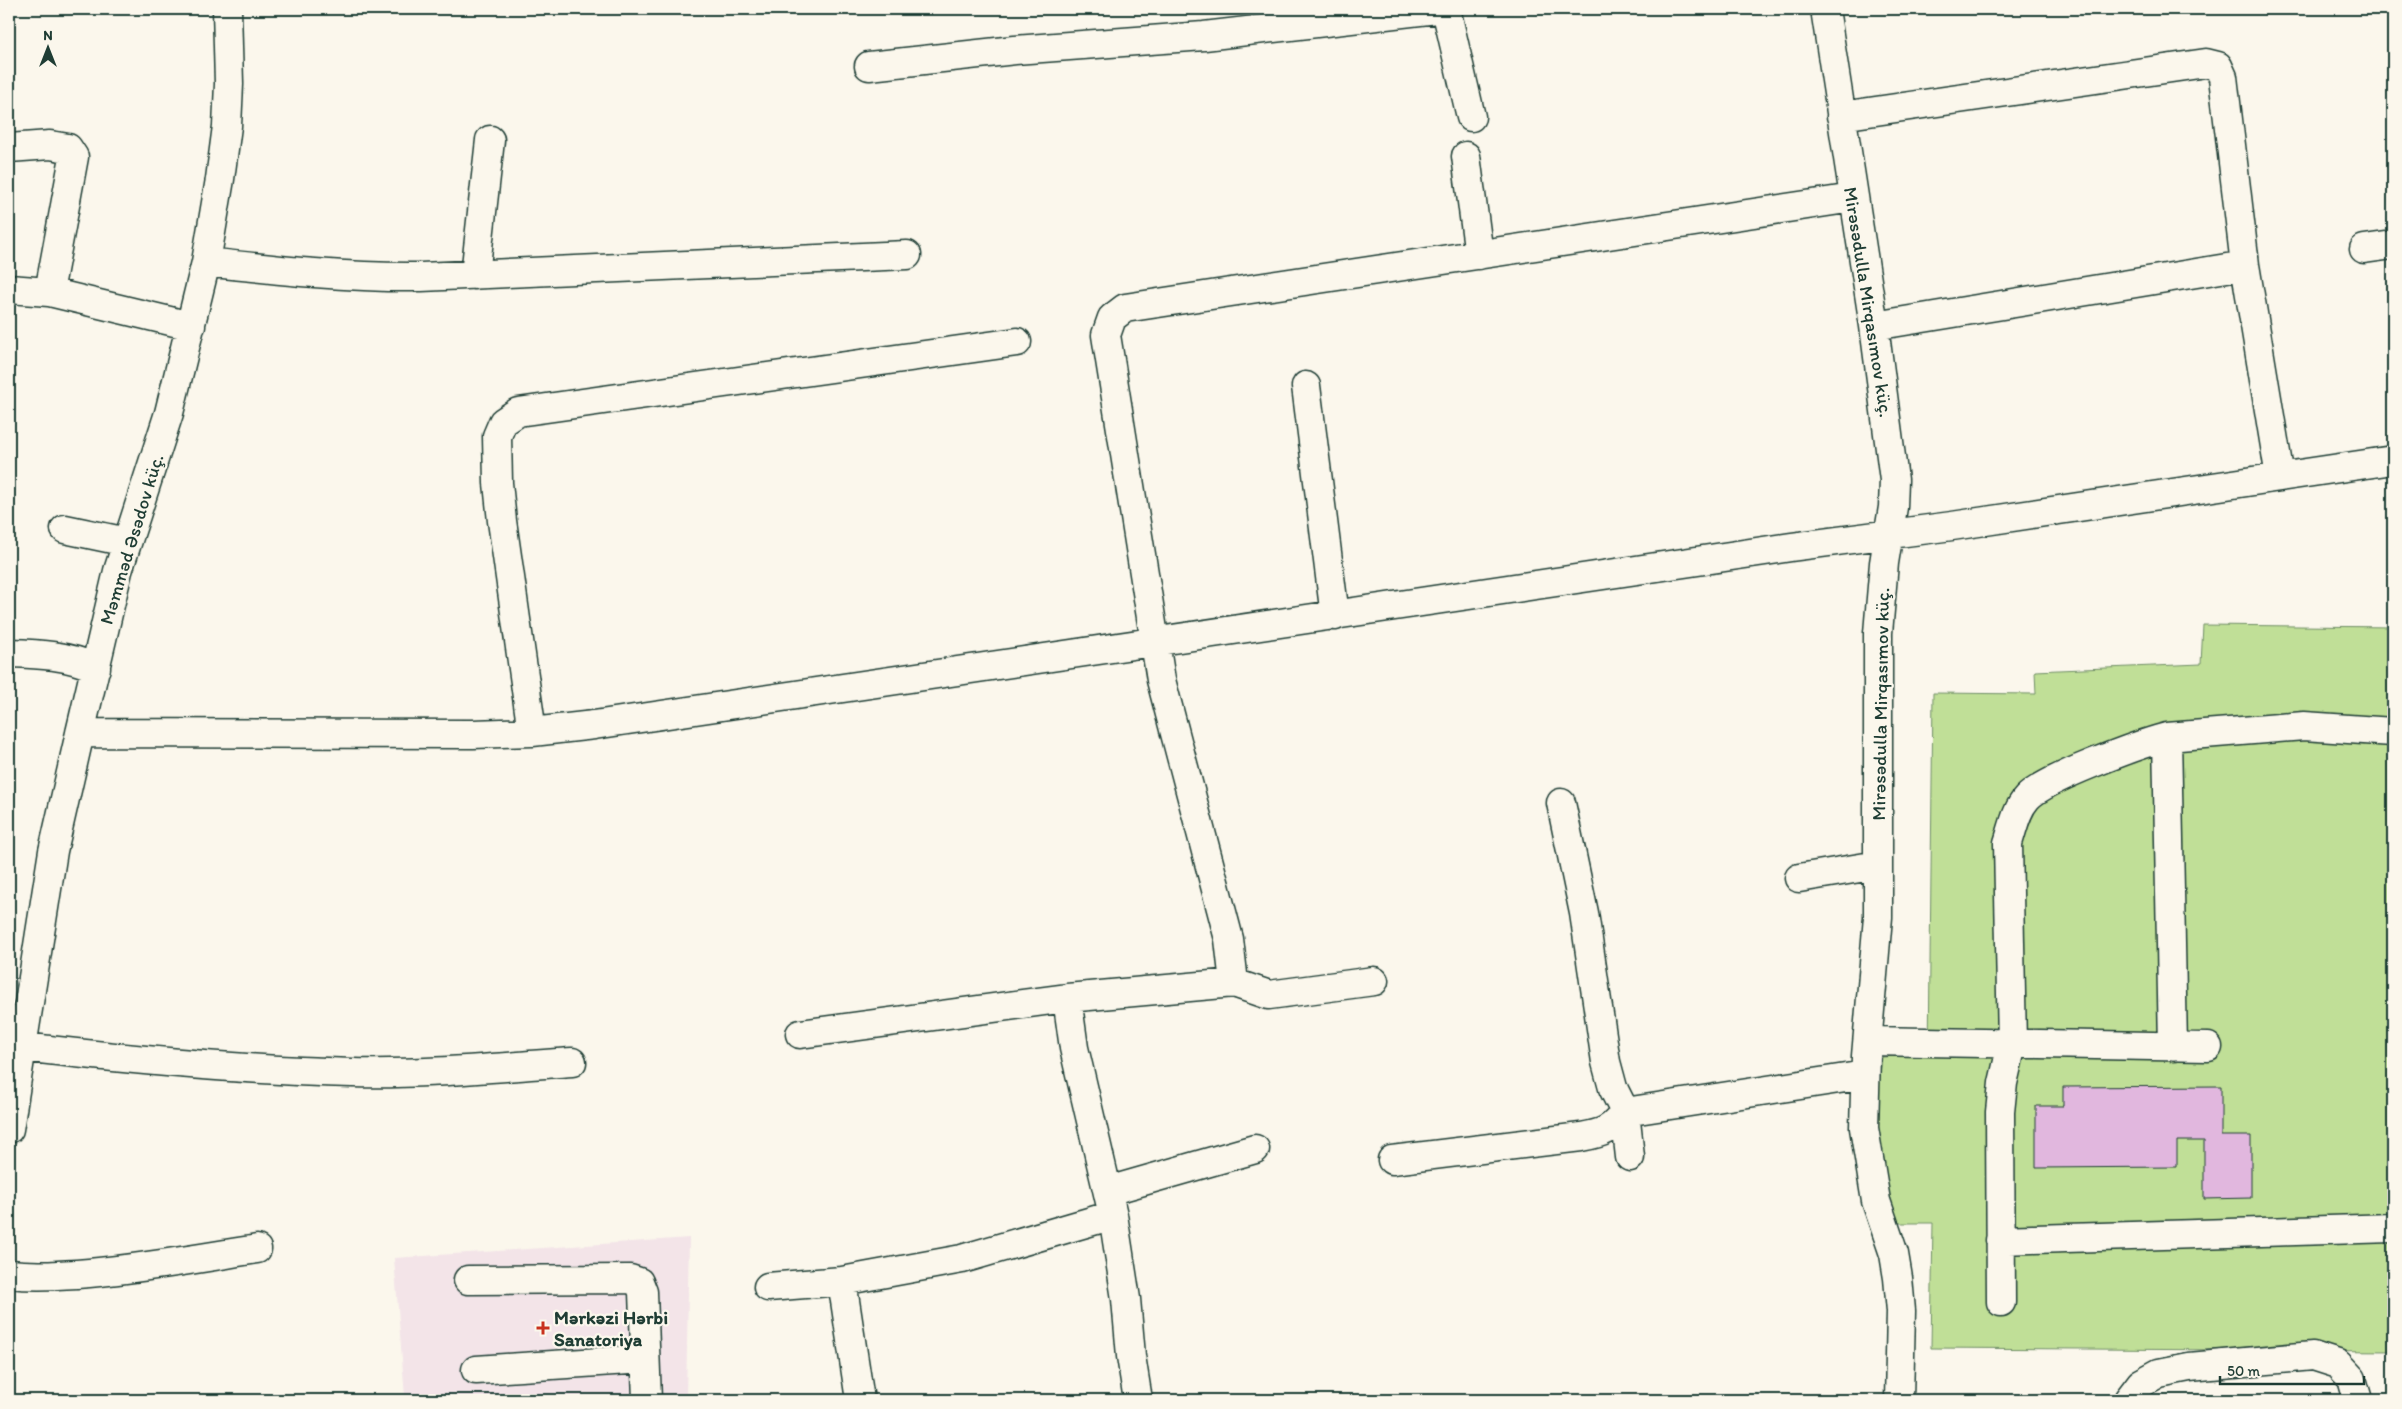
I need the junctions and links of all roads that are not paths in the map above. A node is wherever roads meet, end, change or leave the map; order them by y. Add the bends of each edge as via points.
1 (227, 9) edge
2 (1436, 9) edge
3 (1446, 9) edge
4 (1825, 9) edge
5 (869, 66) dead end
6 (1841, 116) junction
7 (1471, 117) dead end
8 (490, 140) dead end
9 (9, 148) edge
10 (1466, 156) dead end
11 (1853, 198) junction
12 (2393, 245) edge
13 (2364, 249) dead end
14 (907, 255) dead end
15 (1479, 255) junction
16 (206, 262) junction
17 (2245, 265) junction
18 (475, 276) junction
19 (9, 289) edge
20 (49, 292) junction
21 (191, 326) junction
22 (1874, 326) junction
23 (1017, 342) dead end
24 (1306, 386) dead end
25 (2393, 460) edge
26 (2280, 477) junction
27 (65, 529) dead end
28 (1888, 534) junction
29 (127, 542) junction
30 (1335, 616) junction
31 (1155, 643) junction
32 (9, 653) edge
33 (96, 668) junction
34 (532, 732) junction
35 (2393, 732) edge
36 (80, 733) junction
37 (2167, 737) junction
38 (1561, 803) dead end
39 (1878, 865) junction
40 (1799, 878) dead end
41 (1374, 981) dead end
42 (1234, 983) junction
43 (1067, 998) junction
44 (800, 1034) dead end
45 (1868, 1041) junction
46 (2012, 1044) junction
47 (23, 1047) junction
48 (2173, 1047) junction
49 (2208, 1047) dead end
50 (572, 1062) dead end
51 (1865, 1075) junction
52 (1625, 1112) junction
53 (9, 1129) edge
54 (1255, 1149) dead end
55 (1630, 1157) dead end
56 (1392, 1160) dead end
57 (1111, 1203) junction
58 (2393, 1228) edge
59 (2000, 1240) junction
60 (257, 1249) dead end
61 (9, 1274) edge
62 (468, 1280) dead end
63 (842, 1281) junction
64 (768, 1286) dead end
65 (2001, 1302) dead end
66 (645, 1358) junction
67 (476, 1370) dead end
68 (647, 1400) edge
69 (860, 1400) edge
70 (1138, 1400) edge
71 (1899, 1400) edge
72 (2128, 1400) edge
73 (2358, 1400) edge

1 - 16 street, Məmməd Əsədov küç. via 227,126
2 - 5 street via 1204,36 1015,50
3 - 7 street
4 - 6 street, Mirəsədulla Mirqasımov küç.
6 - 11 street, Mirəsədulla Mirqasımov küç.
6 - 17 street via 2206,63 2218,66 2223,77
8 - 18 street
9 - 20 street via 50,145 68,148 74,157
10 - 15 street
11 - 15 street
11 - 22 street, Mirəsədulla Mirqasımov küç.
12 - 13 street
14 - 18 street
15 - 31 street via 1125,308 1112,318 1106,335
16 - 18 street via 373,278
16 - 21 street, Məmməd Əsədov küç.
17 - 22 street
17 - 26 street
19 - 20 street
20 - 21 street
21 - 29 street, Məmməd Əsədov küç. via 169,413
22 - 28 street, Mirəsədulla Mirqasımov küç. via 1894,480
23 - 34 street via 518,412 503,422 497,436 502,521
24 - 30 street
25 - 26 street
26 - 28 street
27 - 29 street
28 - 30 street
28 - 39 street, Mirəsədulla Mirqasımov küç. via 1878,633
29 - 33 street, Məmməd Əsədov küç.
30 - 31 street
31 - 34 street via 594,726
31 - 42 street via 1174,734 1229,939
32 - 33 street via 53,655
33 - 36 street, Məmməd Əsədov küç.
34 - 36 street
35 - 37 street via 2304,726
36 - 47 street, Məmməd Əsədov küç. via 53,851
37 - 46 street via 2044,785 2027,798 2016,815 2008,843
37 - 48 street
38 - 52 street via 1584,913 1606,1062 1613,1088
39 - 40 street
39 - 45 street, Mirəsədulla Mirqasımov küç. via 1878,918
41 - 42 street via 1269,995
42 - 43 street
43 - 44 street
43 - 57 street via 1074,1048
45 - 46 street
45 - 51 street, Mirəsədulla Mirqasımov küç.
46 - 48 street
46 - 59 street via 2000,1112
47 - 50 street via 123,1059 352,1073
47 - 53 street, Məmməd Əsədov küç.
48 - 49 street
51 - 52 street
51 - 71 street, Mirəsədulla Mirqasımov küç. via 1864,1128 1869,1164 1898,1278 1901,1312
52 - 55 street
52 - 56 street via 1614,1127 1599,1134
54 - 57 street
57 - 63 street via 962,1259
57 - 70 street
58 - 59 street
59 - 65 street
60 - 61 street via 122,1270 53,1276
62 - 66 street via 630,1279 639,1282 643,1292
63 - 64 street
63 - 69 street
66 - 67 street
66 - 68 street
72 - 73 street via 2141,1383 2159,1373 2189,1367 2313,1356 2338,1364 2352,1379

